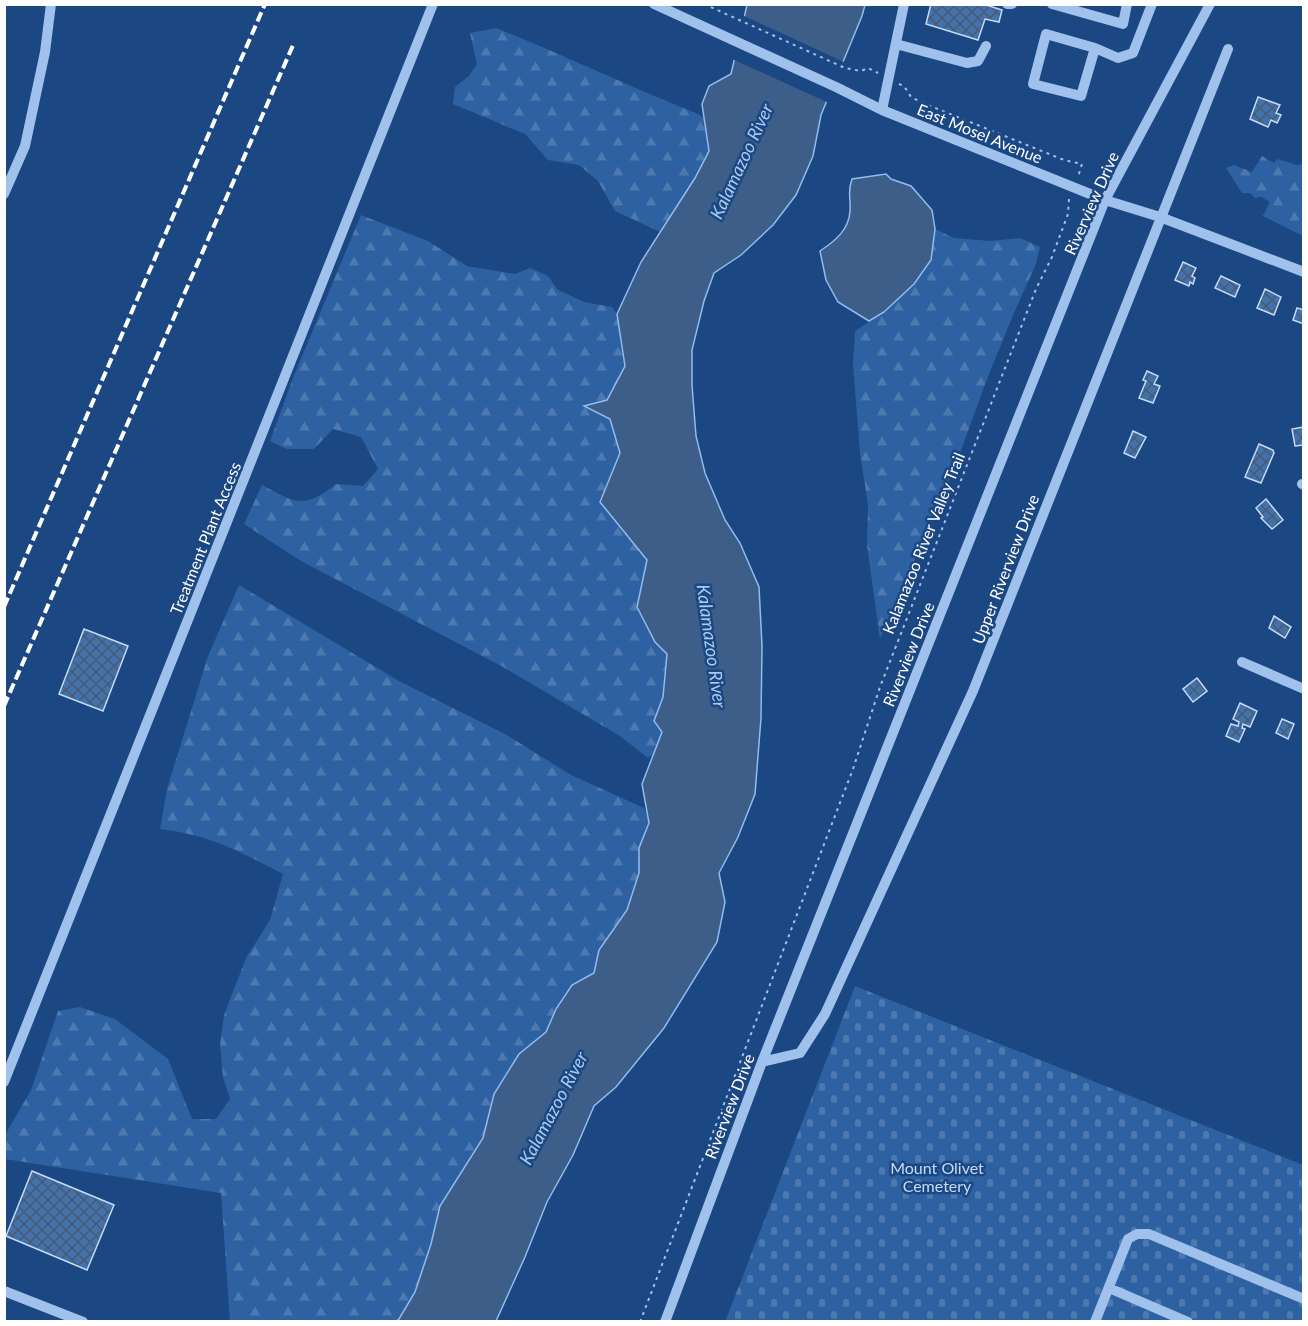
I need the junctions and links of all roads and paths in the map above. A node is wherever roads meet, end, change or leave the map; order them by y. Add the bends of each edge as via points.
1 (51, 4) edge
2 (433, 4) edge
3 (654, 4) edge
4 (704, 4) edge
5 (904, 4) edge
6 (1007, 4) edge
7 (1012, 4) edge
8 (1052, 4) edge
9 (1127, 4) edge
10 (1152, 4) edge
11 (1205, 6) edge
12 (1091, 10) edge
13 (896, 44) junction
14 (986, 46) dead end
15 (1095, 48) junction
16 (1228, 49) dead end
17 (888, 78) junction
18 (882, 110) junction
19 (1074, 187) junction
20 (4, 194) edge
21 (1105, 200) junction
22 (1160, 217) junction
23 (1304, 272) edge
24 (1242, 662) dead end
25 (1304, 689) edge
26 (762, 1062) junction
27 (4, 1082) edge
28 (1109, 1288) junction
29 (4, 1291) edge
30 (1304, 1299) edge
31 (82, 1322) edge
32 (640, 1322) edge
33 (665, 1322) edge
34 (1095, 1322) edge
35 (1188, 1322) edge

1 - 20 street via 25,146
2 - 27 street, Treatment Plant Access
3 - 18 street, East Mosel Avenue
4 - 17 path, Kalamazoo River Valley Trail via 845,68 868,68
5 - 13 street
6 - 7 street
8 - 12 street
9 - 12 street via 1123,24
10 - 15 street via 1133,53 1118,58
11 - 21 street, Riverview Drive
13 - 14 street via 967,63 978,61
13 - 17 street
15 - 15 street via 1046,34 1034,84 1081,96
16 - 22 street, Upper Riverview Drive
17 - 18 street
17 - 19 path, Kalamazoo River Valley Trail via 923,103 1082,164
18 - 19 street, East Mosel Avenue
19 - 21 street, East Mosel Avenue
19 - 32 path, Kalamazoo River Valley Trail via 1068,214 892,653 853,769
21 - 22 street, East Mosel Avenue
21 - 26 street, Riverview Drive
22 - 23 street, East Mosel Avenue
22 - 26 street, Upper Riverview Drive via 973,691 825,1014 800,1053
24 - 25 street
26 - 33 street, Riverview Drive
28 - 30 street via 1128,1239 1149,1234
28 - 34 street
28 - 35 street
29 - 31 street

